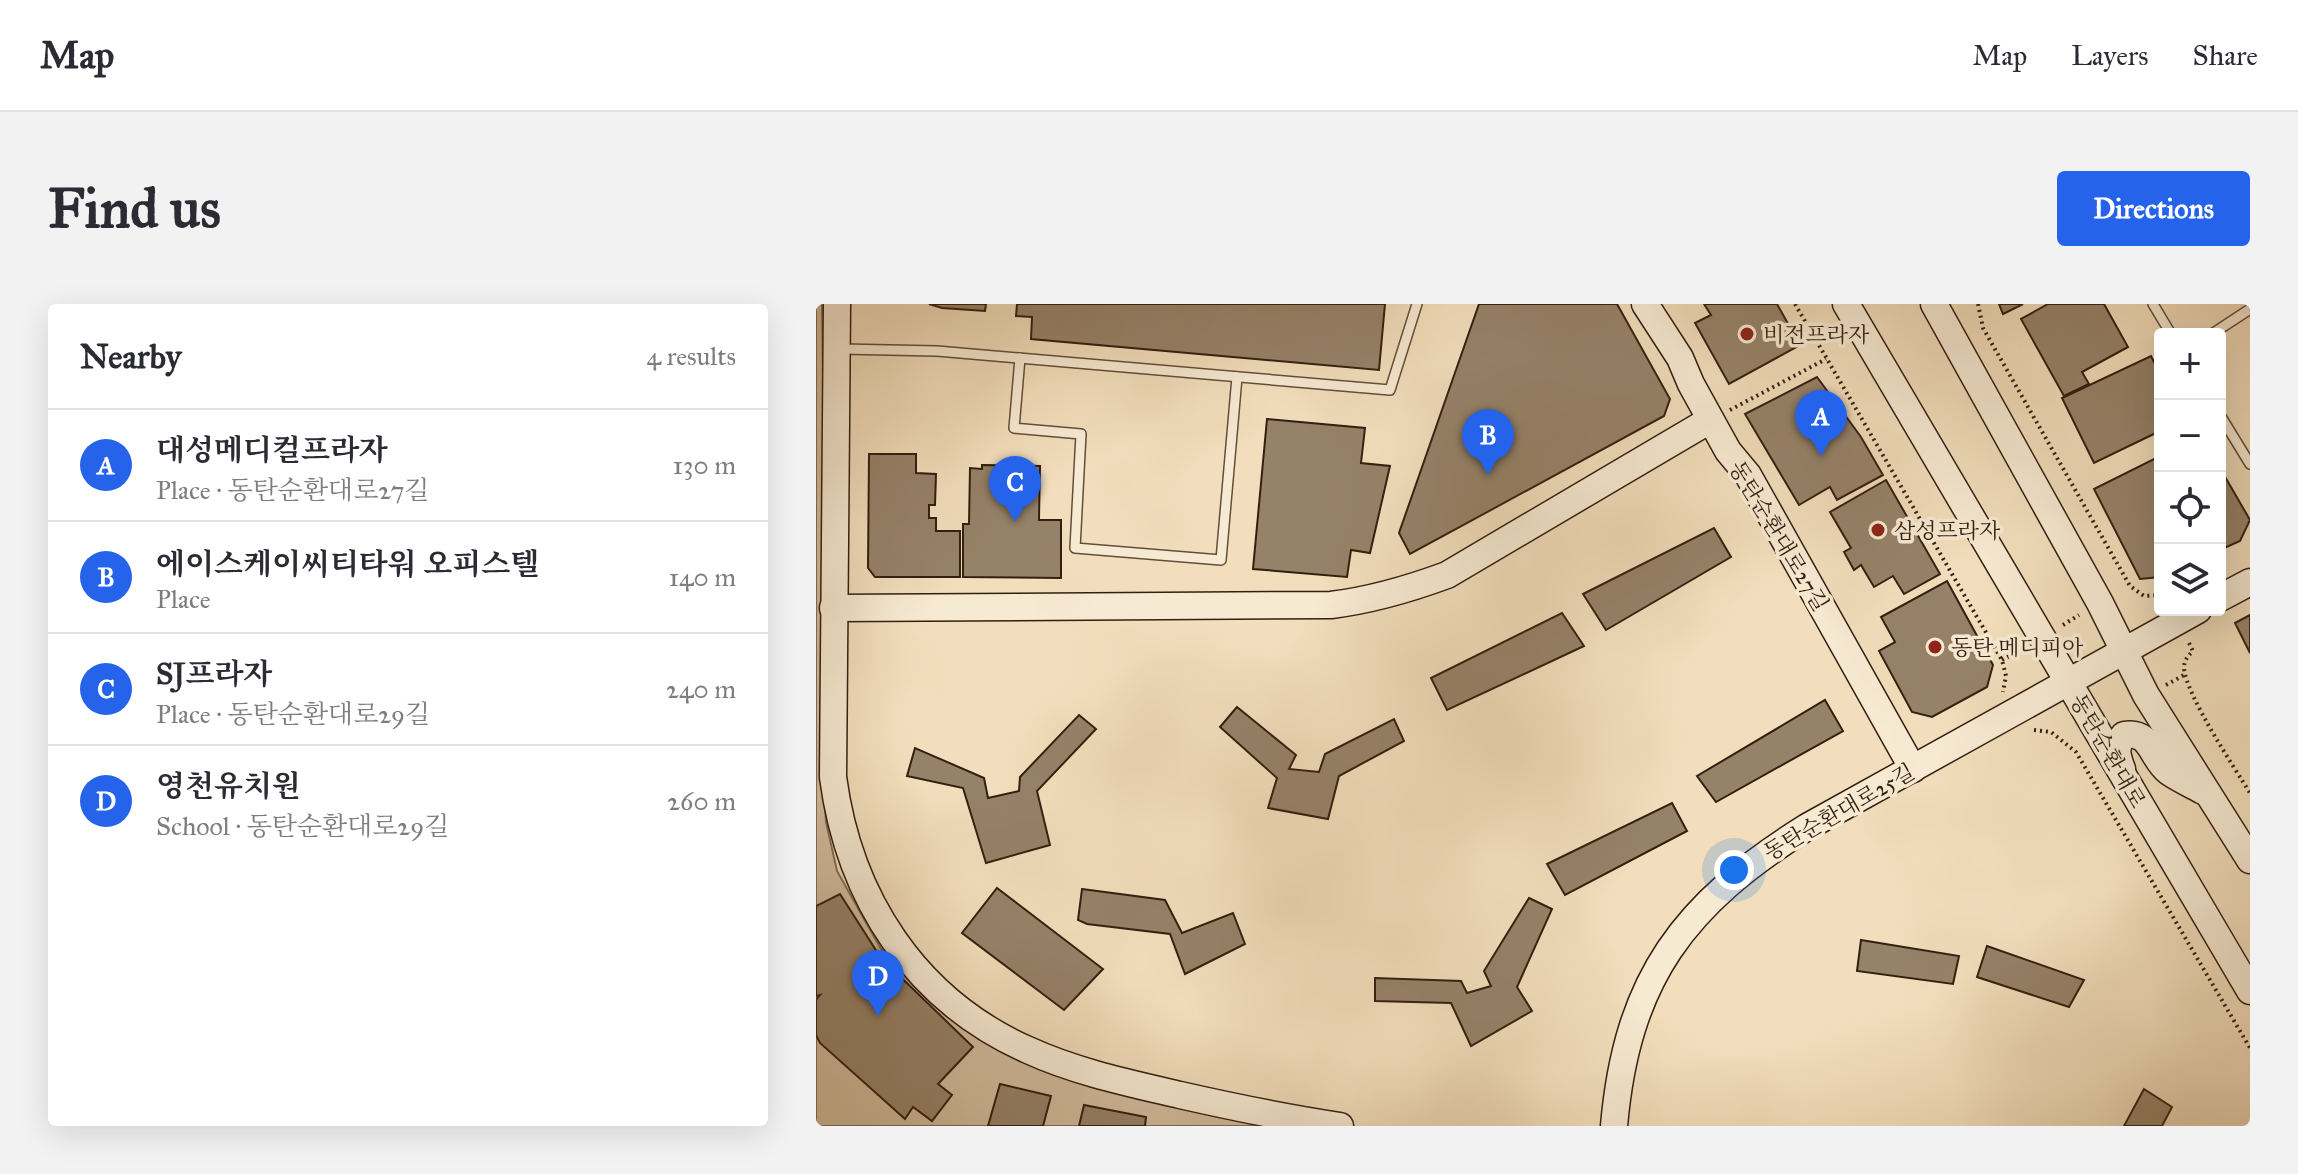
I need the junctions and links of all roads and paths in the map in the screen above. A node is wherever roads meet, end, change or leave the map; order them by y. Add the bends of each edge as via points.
1 (837, 304) edge
2 (1417, 304) edge
3 (1645, 304) edge
4 (1795, 304) edge
5 (1846, 304) edge
6 (1934, 304) edge
7 (1978, 304) edge
8 (2153, 304) edge
9 (2250, 309) edge
10 (2167, 328) edge
11 (2221, 328) edge
12 (836, 349) junction
13 (1020, 358) junction
14 (1826, 359) junction
15 (1237, 377) junction
16 (1710, 420) junction
17 (2226, 425) edge
18 (2250, 464) edge
19 (2250, 582) edge
20 (2130, 586) junction
21 (2154, 595) edge
22 (2226, 595) edge
23 (2100, 603) junction
24 (833, 608) junction
25 (2187, 616) edge
26 (2041, 638) junction
27 (2193, 651) dead end
28 (2122, 652) junction
29 (2002, 660) junction
30 (2068, 681) junction
31 (2001, 690) dead end
32 (2027, 731) dead end
33 (1913, 769) junction
34 (2132, 793) junction
35 (2206, 793) junction
36 (2250, 793) edge
37 (2250, 860) edge
38 (2250, 991) edge
39 (2250, 1048) edge
40 (1340, 1126) edge
41 (1614, 1126) edge

1 - 12 street
2 - 15 lane via 1390,390
3 - 16 street, 동탄순환대로27길 via 1680,358
4 - 14 path
5 - 26 street, 동탄순환대로
6 - 23 street
7 - 20 path via 1983,328
8 - 10 lane
9 - 11 lane
12 - 13 lane
12 - 24 street
13 - 15 lane
13 - 15 lane via 1014,428 1081,434 1075,548 1221,560
14 - 16 path
14 - 29 path
16 - 24 street via 1447,575 1360,602
16 - 33 street, 동탄순환대로27길 via 1748,475
17 - 18 lane
19 - 22 street
20 - 21 path via 2144,596
20 - 23 path
23 - 26 path
23 - 28 street
24 - 40 street via 831,737 838,814 874,909 930,983 998,1034 1067,1065 1214,1103
25 - 28 street, 동탄순환대로25길
26 - 29 path
26 - 30 street, 동탄순환대로
27 - 36 path via 2184,669 2199,706
28 - 30 street, 동탄순환대로25길
28 - 35 street
29 - 31 path via 2006,676
30 - 33 street, 동탄순환대로25길
30 - 34 street, 동탄순환대로
32 - 39 path via 2051,732 2076,752
33 - 41 street, 동탄순환대로25길 via 1762,855 1690,922 1650,982 1637,1013 1621,1070
34 - 35 street via 2116,755 2118,741 2134,733 2144,737 2168,771
34 - 38 street, 동탄순환대로
35 - 37 street

